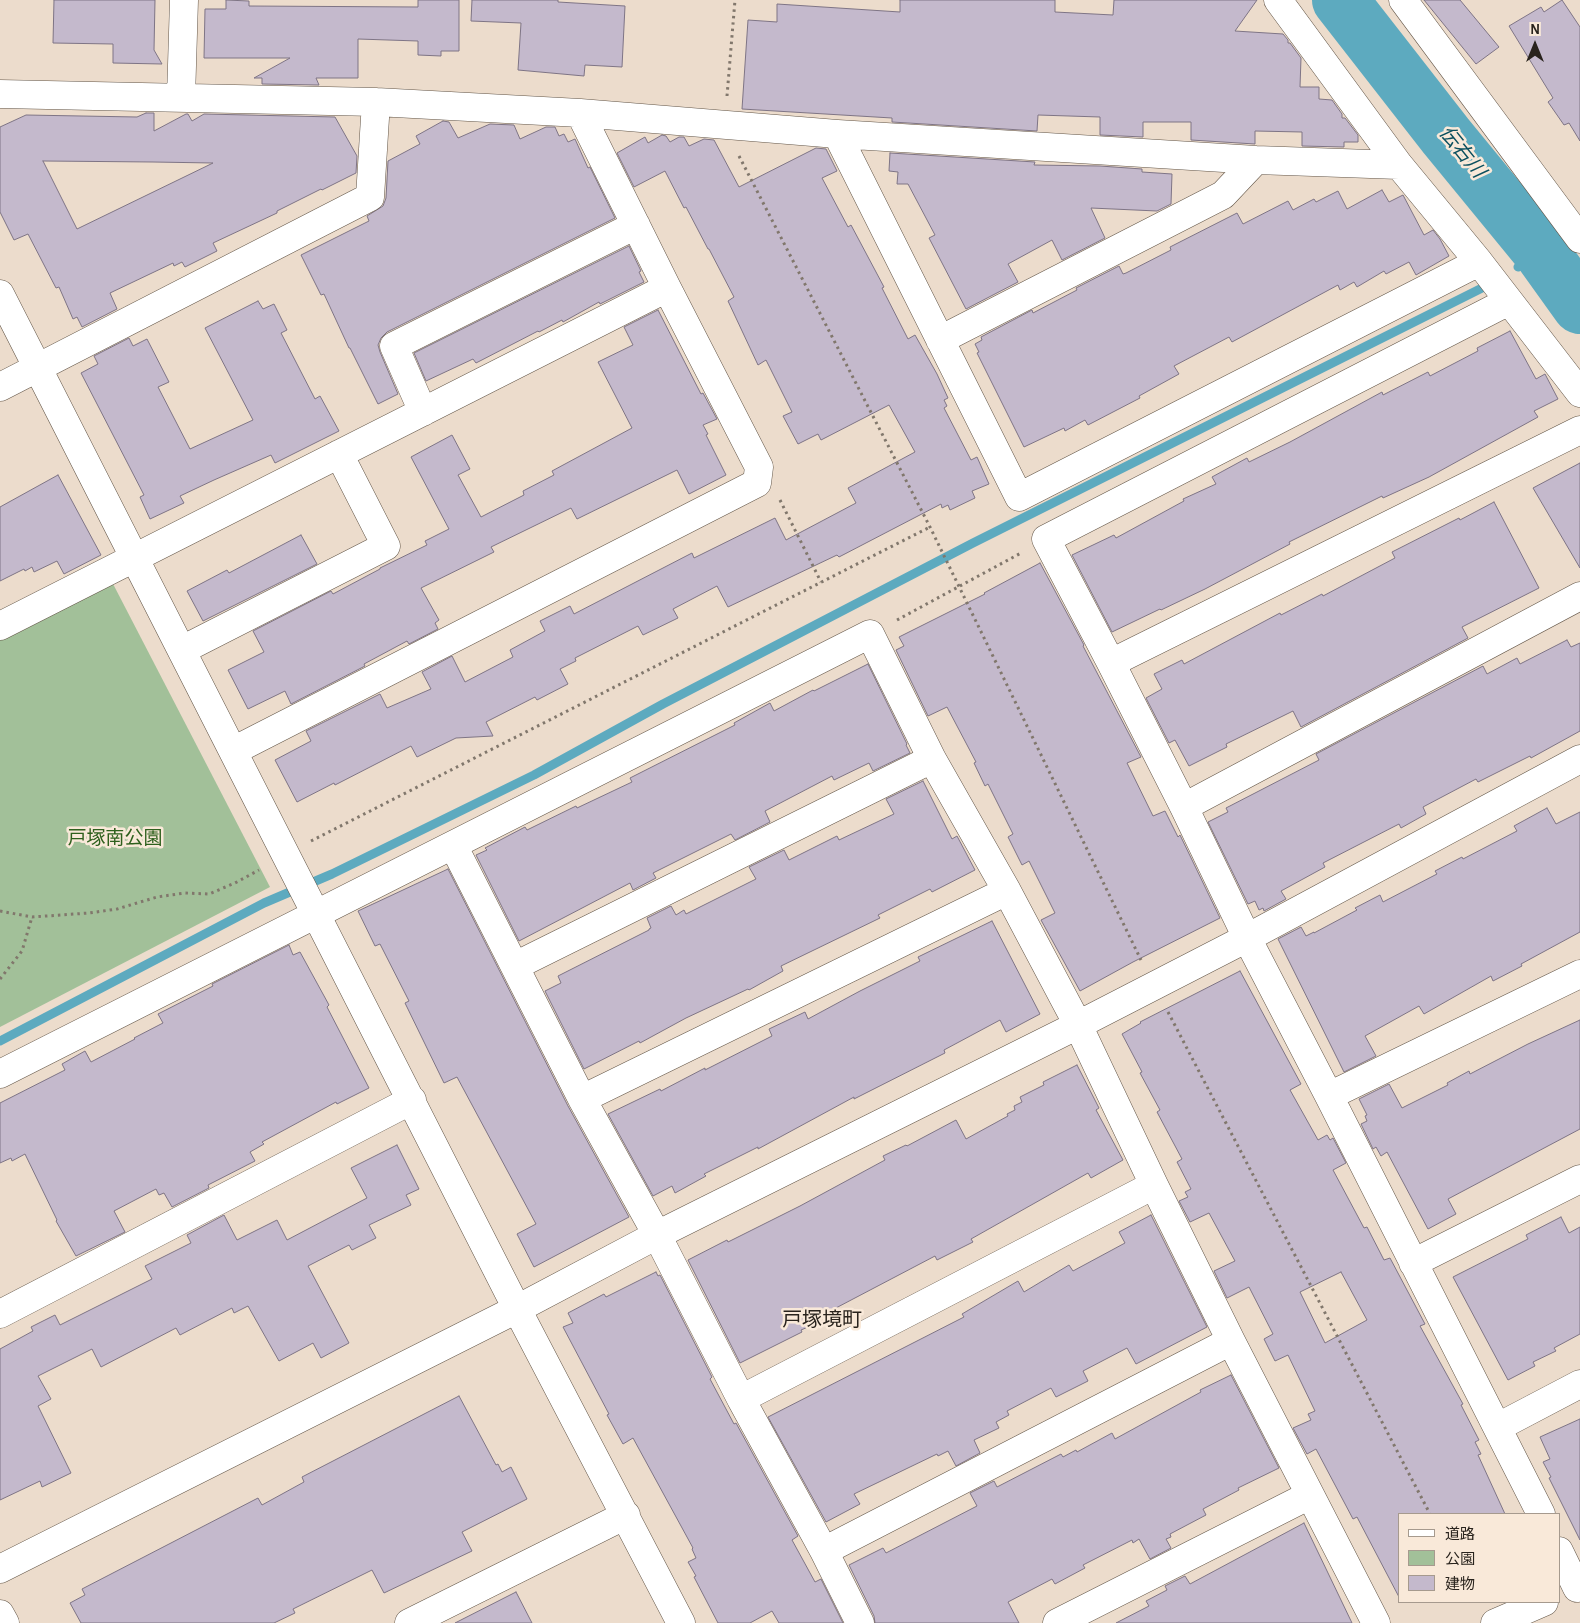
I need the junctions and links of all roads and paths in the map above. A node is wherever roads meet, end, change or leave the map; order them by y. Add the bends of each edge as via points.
1 (184, 0) edge
2 (735, 0) edge
3 (1278, 0) edge
4 (1403, 0) edge
5 (0, 94) edge
6 (181, 98) junction
7 (376, 102) junction
8 (580, 113) junction
9 (730, 125) junction
10 (837, 134) junction
11 (1256, 160) junction
12 (1399, 165) junction
13 (636, 225) junction
14 (1578, 233) edge
15 (1479, 262) junction
16 (667, 288) junction
17 (0, 294) edge
18 (1509, 301) junction
19 (940, 340) junction
20 (37, 368) junction
21 (0, 387) edge
22 (1580, 393) edge
23 (423, 412) junction
24 (1580, 430) edge
25 (339, 454) junction
26 (758, 473) junction
27 (930, 527) junction
28 (1046, 539) junction
29 (135, 558) junction
30 (822, 582) junction
31 (958, 586) junction
32 (1580, 596) edge
33 (0, 626) edge
34 (870, 634) junction
35 (182, 650) junction
36 (1111, 664) junction
37 (233, 751) junction
38 (932, 759) junction
39 (1580, 759) edge
40 (1184, 807) junction
41 (453, 845) junction
42 (286, 854) junction
43 (1007, 891) junction
44 (0, 910) edge
45 (317, 914) junction
46 (32, 917) junction
47 (1247, 938) junction
48 (515, 966) junction
49 (1580, 974) edge
50 (0, 978) edge
51 (1154, 986) junction
52 (1078, 1025) junction
53 (0, 1074) edge
54 (1329, 1096) junction
55 (582, 1098) junction
56 (412, 1100) junction
57 (1580, 1178) edge
58 (1154, 1185) junction
59 (657, 1235) junction
60 (1413, 1263) junction
61 (517, 1308) junction
62 (0, 1314) edge
63 (1232, 1341) junction
64 (1580, 1384) edge
65 (741, 1399) junction
66 (1498, 1427) junction
67 (1310, 1495) junction
68 (1429, 1513) edge
69 (1541, 1513) edge
70 (626, 1515) junction
71 (824, 1551) junction
72 (1560, 1553) edge
73 (0, 1569) edge
74 (1572, 1590) edge
75 (1542, 1603) edge
76 (0, 1614) edge
77 (4, 1623) edge
78 (409, 1623) edge
79 (681, 1623) edge
80 (860, 1623) edge
81 (1057, 1623) edge
82 (1376, 1623) edge
83 (1495, 1623) edge

1 - 6 street
2 - 9 path via 727,106
3 - 12 street
4 - 14 street
5 - 6 street
6 - 7 street
7 - 8 street
7 - 20 street via 370,197
8 - 9 street
8 - 13 street
9 - 10 street
9 - 27 path via 737,151
10 - 11 street
10 - 19 street
11 - 12 street
11 - 19 street via 1223,195
12 - 15 street
13 - 16 street
13 - 23 street via 394,346
15 - 18 street
15 - 19 street via 1020,497
16 - 23 street
16 - 26 street via 759,467
17 - 20 street
18 - 22 street
18 - 28 street
20 - 21 street
20 - 29 street
23 - 25 street
24 - 36 street
25 - 29 street
25 - 35 street via 386,546
26 - 30 path via 769,480
26 - 37 street via 757,482
27 - 30 path
27 - 31 path
28 - 31 path
28 - 36 street
29 - 33 street
29 - 35 street
30 - 42 path
31 - 34 path
31 - 51 path
32 - 40 street
34 - 38 street
34 - 41 street
35 - 37 street
36 - 40 street
37 - 42 street
38 - 43 street
38 - 48 street
39 - 47 street
40 - 47 street
41 - 45 street
41 - 48 street
42 - 45 street
42 - 46 path via 209,894 185,893 157,897 117,909
43 - 52 street
43 - 55 street
44 - 46 path
45 - 53 street
45 - 56 street
46 - 50 path via 22,951
47 - 51 street
47 - 54 street
48 - 55 street
49 - 54 street
51 - 52 street
51 - 68 path
52 - 58 street
52 - 59 street
54 - 60 street
55 - 59 street
56 - 61 street
56 - 62 street
57 - 60 street
58 - 63 street
58 - 65 street
59 - 61 street
59 - 65 street
60 - 66 street
61 - 70 street
61 - 73 street
63 - 67 street
63 - 71 street
64 - 66 street
65 - 71 street
66 - 69 street
67 - 81 street
67 - 82 street
70 - 78 street
70 - 79 street
71 - 80 street
72 - 74 street
75 - 83 street
76 - 77 street

